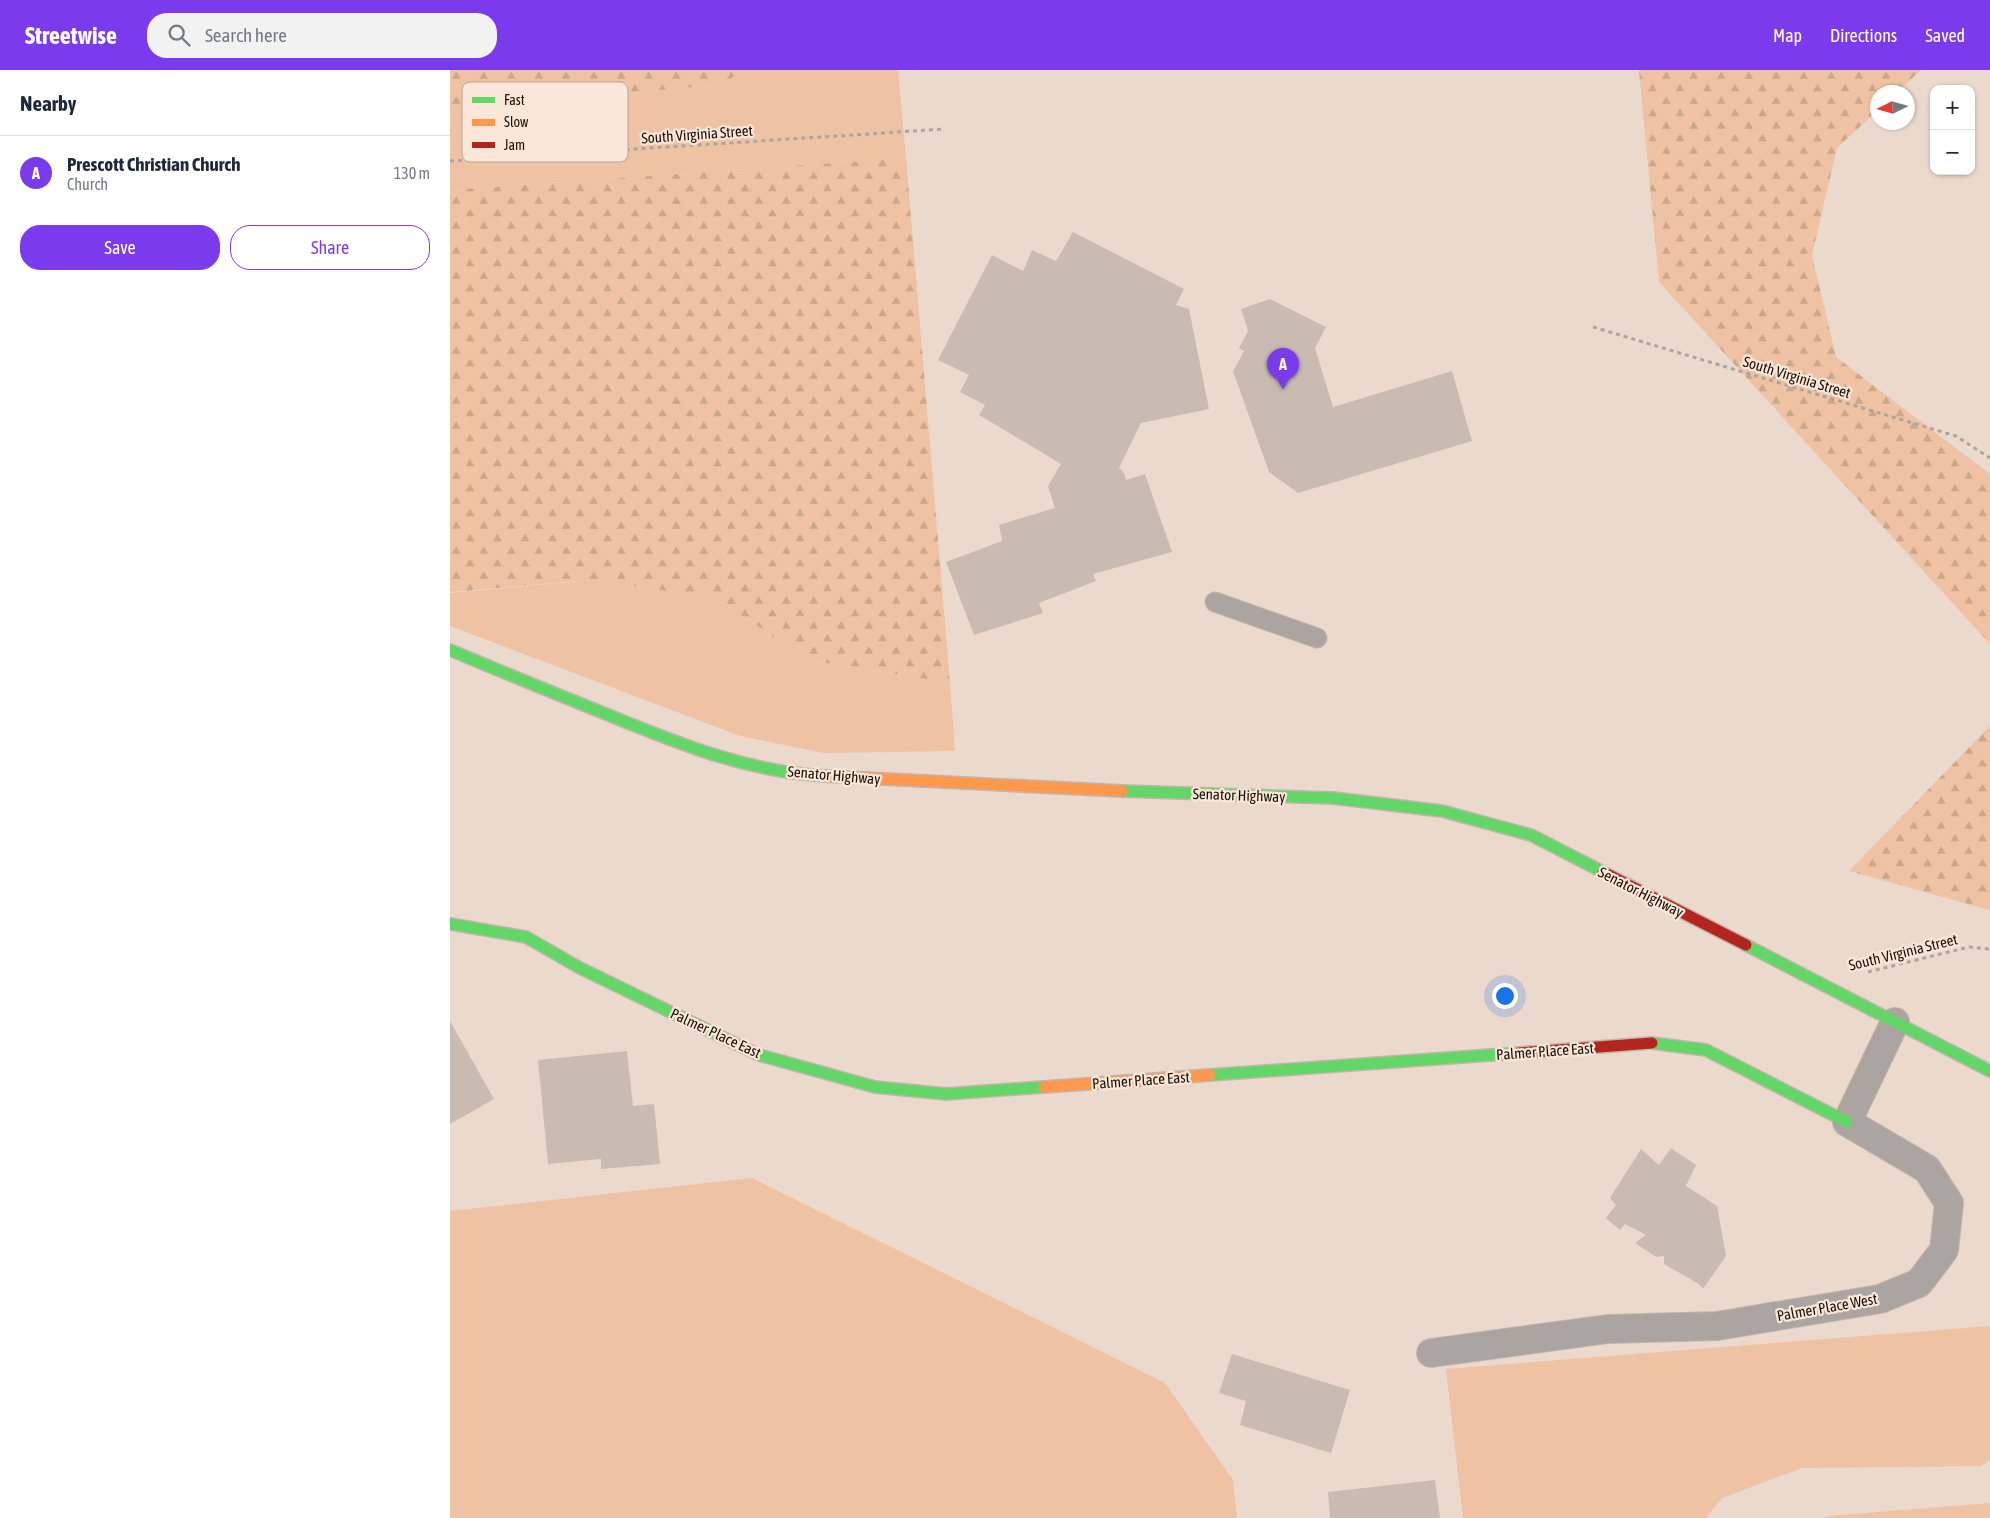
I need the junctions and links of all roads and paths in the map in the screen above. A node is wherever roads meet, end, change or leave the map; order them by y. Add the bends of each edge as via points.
1 (945, 129) dead end
2 (628, 149) edge
3 (1593, 327) dead end
4 (1990, 458) edge
5 (1215, 602) dead end
6 (1316, 638) dead end
7 (450, 650) edge
8 (450, 924) edge
9 (1990, 949) edge
10 (1867, 972) dead end
11 (1895, 1022) junction
12 (1990, 1071) edge
13 (1847, 1122) junction
14 (1431, 1353) dead end

1 - 2 path, South Virginia Street
3 - 4 path, South Virginia Street via 1956,436
5 - 6 lane
7 - 11 street, Senator Highway via 668,740 726,760 774,770 821,776 1044,788 1333,798 1442,811 1531,835
8 - 13 street, Palmer Place East via 526,937 580,968 759,1055 875,1087 946,1094 1656,1043 1706,1050
9 - 10 path, South Virginia Street via 1969,948
11 - 12 street, Senator Highway
11 - 13 street
13 - 14 street, Palmer Place West via 1927,1169 1949,1203 1944,1250 1919,1283 1880,1299 1717,1326 1608,1330

